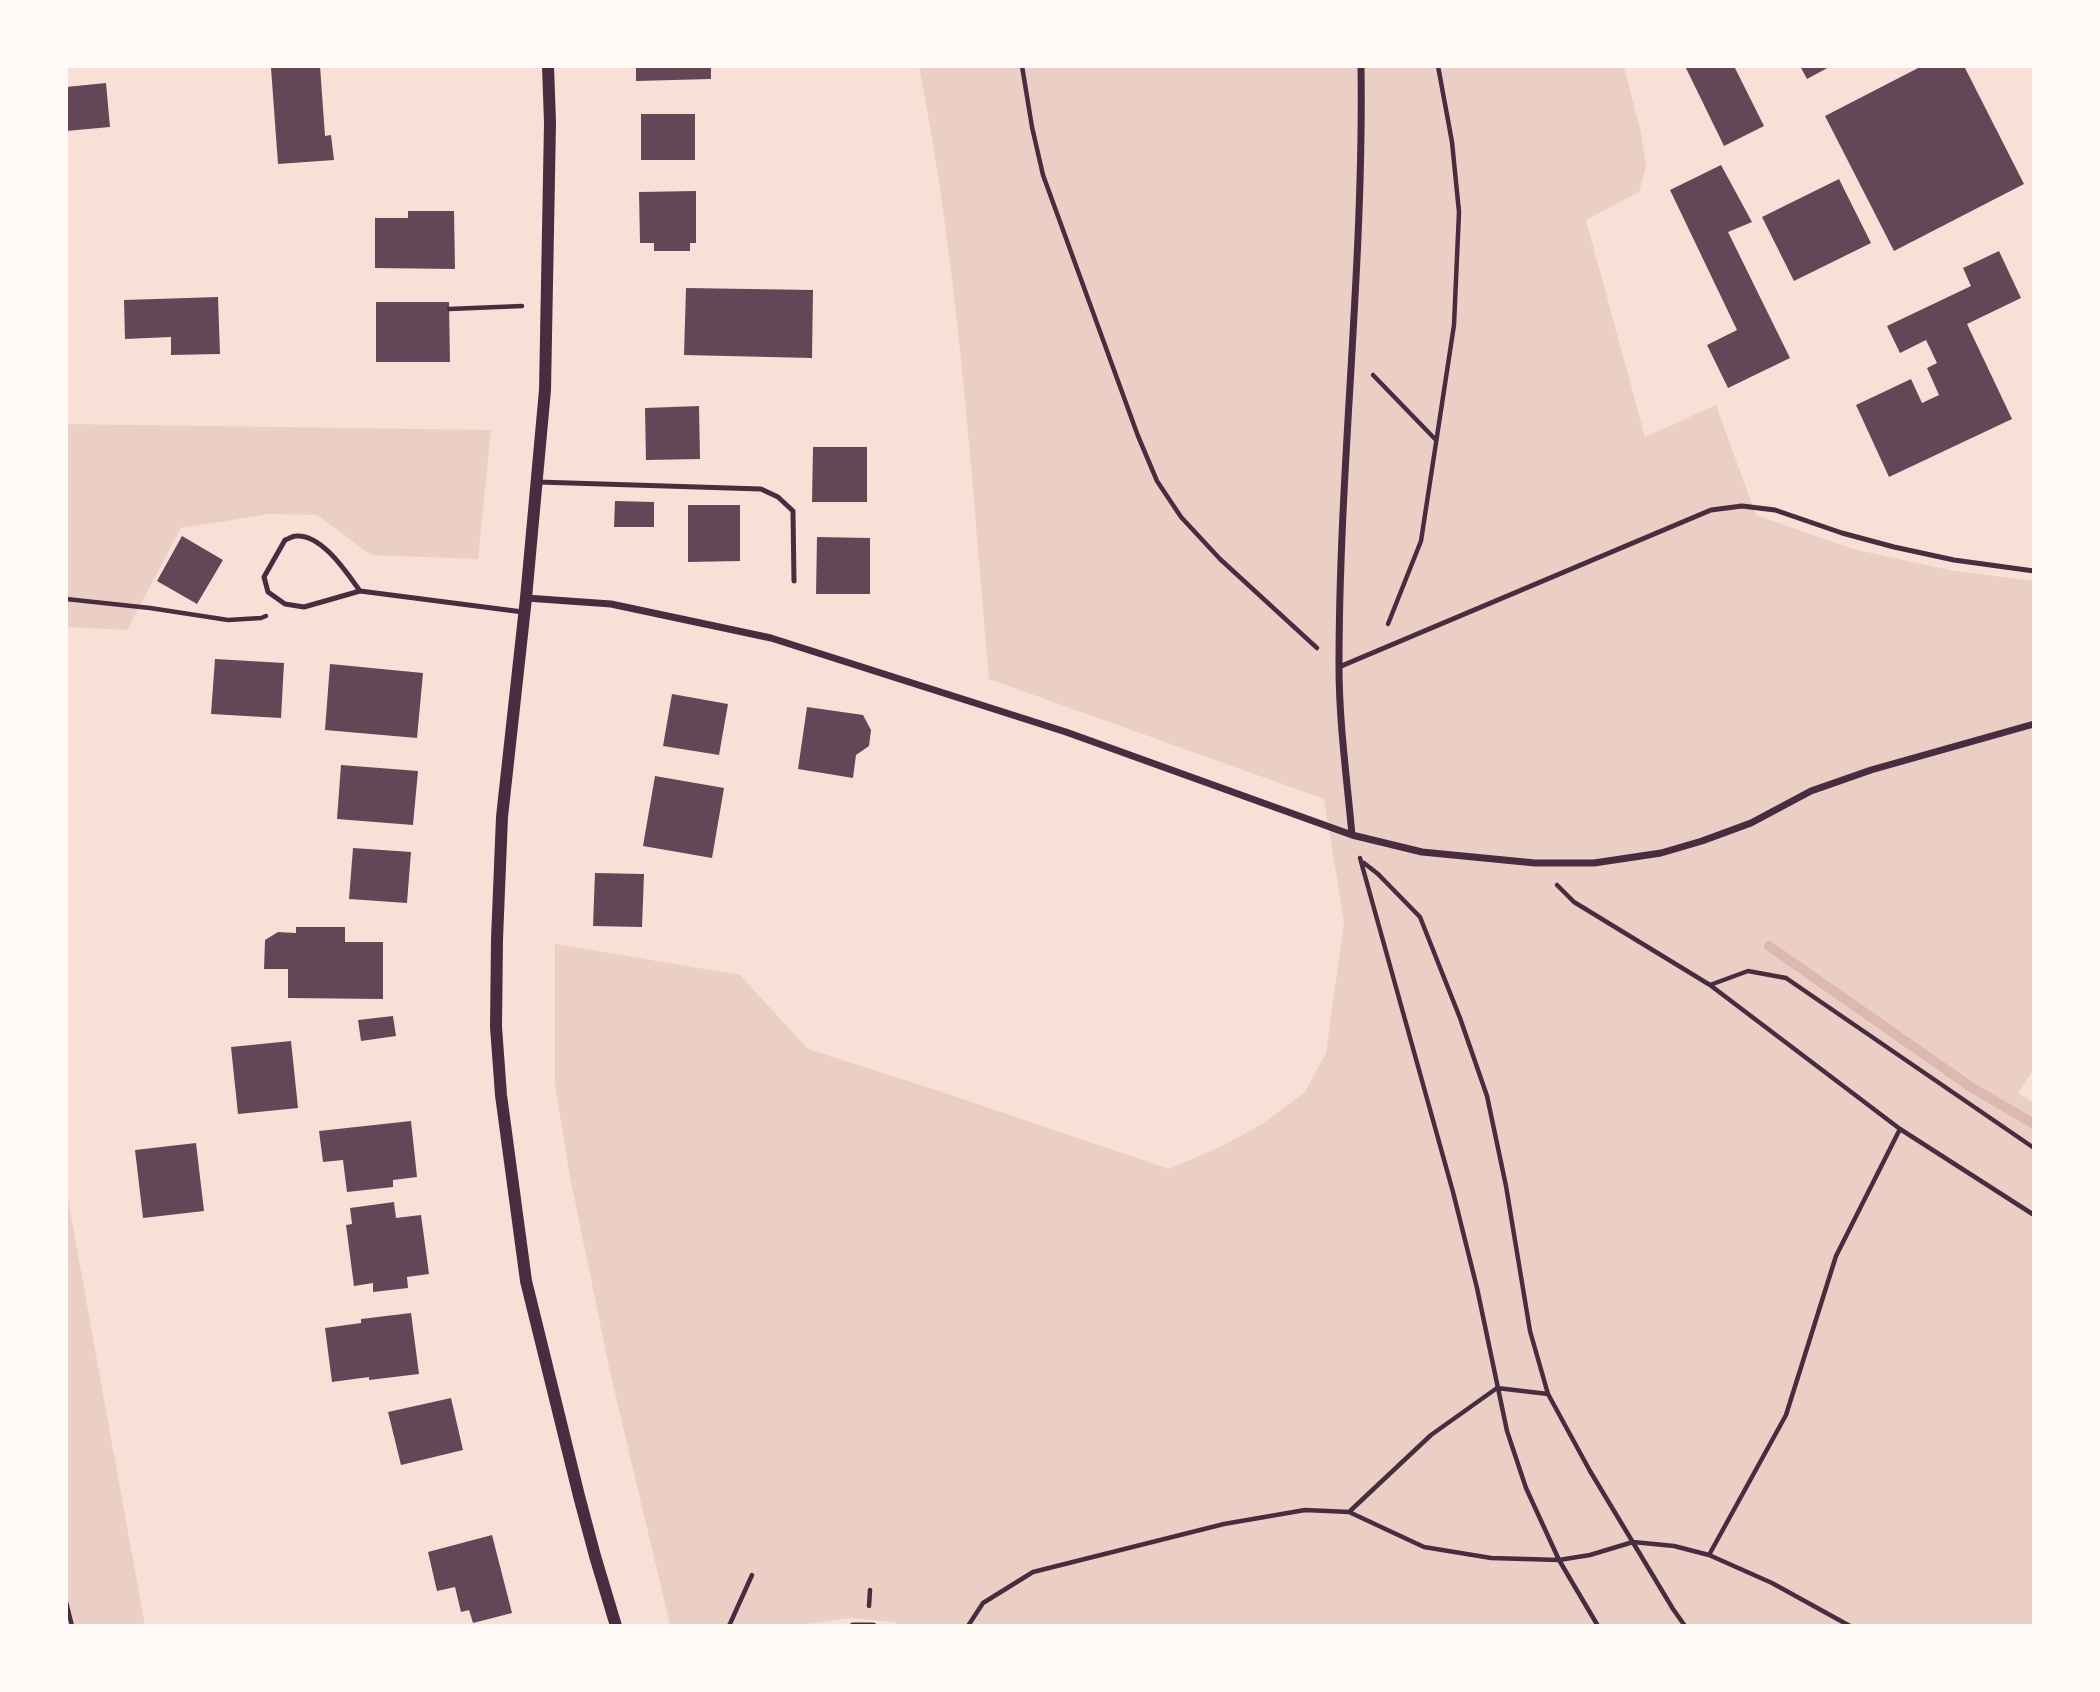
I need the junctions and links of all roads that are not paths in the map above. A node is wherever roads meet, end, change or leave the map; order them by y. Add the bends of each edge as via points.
1 (548, 66) edge
2 (1361, 66) edge
3 (538, 482) junction
4 (2034, 571) edge
5 (794, 581) dead end
6 (360, 591) junction
7 (526, 598) junction
8 (524, 612) junction
9 (1339, 667) junction
10 (2034, 724) edge
11 (1352, 835) junction
12 (616, 1626) edge
13 (853, 1626) edge
14 (873, 1626) edge

1 - 3 street via 548,304
2 - 9 street via 1360,204
3 - 5 lane via 761,489 793,510
3 - 7 street
4 - 9 lane via 1894,547 1775,510 1732,507 1711,510
6 - 6 lane via 334,556 315,541 297,536 285,540 264,577 268,593 285,604 304,607
6 - 8 lane
7 - 8 street
7 - 11 street via 611,604 771,638 1066,732
8 - 12 street via 502,817 496,939 501,1095 526,1281
9 - 11 street
10 - 11 street via 1871,769 1811,791 1751,822 1661,853 1594,863 1535,863 1422,852
13 - 14 street

